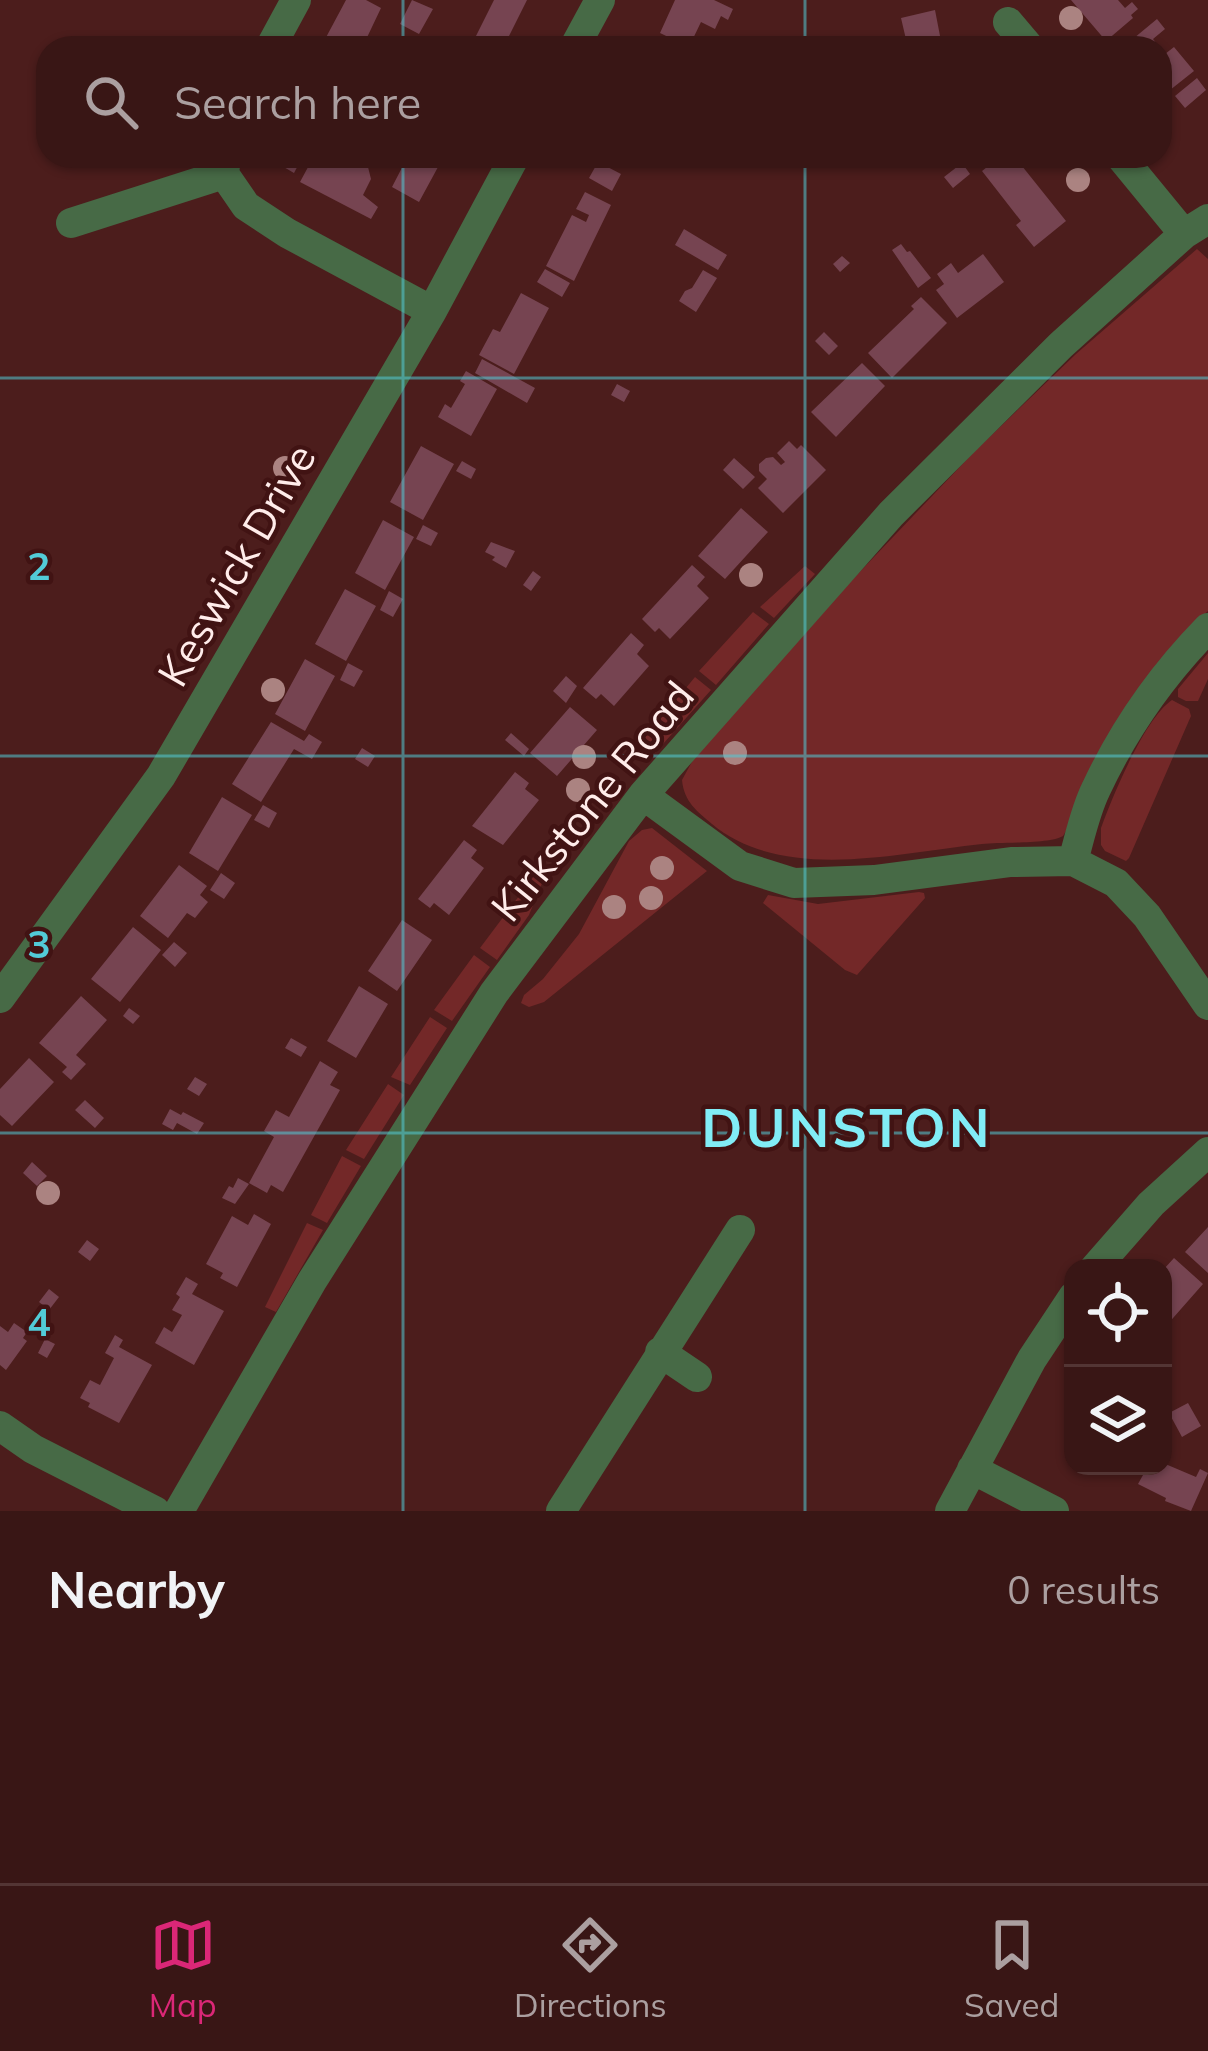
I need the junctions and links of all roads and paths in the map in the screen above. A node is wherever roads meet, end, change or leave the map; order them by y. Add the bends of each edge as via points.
1 (296, 0) edge
2 (600, 0) edge
3 (1008, 22) dead end
4 (276, 36) edge
5 (580, 36) edge
6 (1020, 36) edge
7 (217, 168) edge
8 (226, 168) edge
9 (509, 168) edge
10 (1133, 168) edge
11 (71, 223) dead end
12 (1196, 226) edge
13 (432, 311) junction
14 (1208, 628) edge
15 (643, 795) junction
16 (1073, 861) junction
17 (0, 998) edge
18 (1208, 1005) edge
19 (1208, 1152) edge
20 (740, 1230) dead end
21 (1103, 1259) edge
22 (1064, 1311) edge
23 (660, 1352) junction
24 (697, 1377) dead end
25 (0, 1426) edge
26 (972, 1469) junction
27 (155, 1511) edge
28 (179, 1511) edge
29 (561, 1511) edge
30 (950, 1511) edge
31 (1054, 1511) edge

1 - 4 street
2 - 5 street
3 - 6 street
7 - 11 street
8 - 13 street via 245,206
9 - 13 street, Keswick Drive
10 - 12 street, Kirkstone Road
12 - 15 street, Kirkstone Road via 1060,345 891,514
13 - 17 street, Keswick Drive via 161,776
14 - 16 street via 1143,706 1094,792
15 - 16 street via 740,866 794,883
15 - 28 street, Kirkstone Road via 494,993
16 - 18 street via 1116,883 1147,916
19 - 21 street
20 - 23 street
22 - 26 street
23 - 24 street
23 - 29 street
25 - 27 street
26 - 30 street
26 - 31 street

